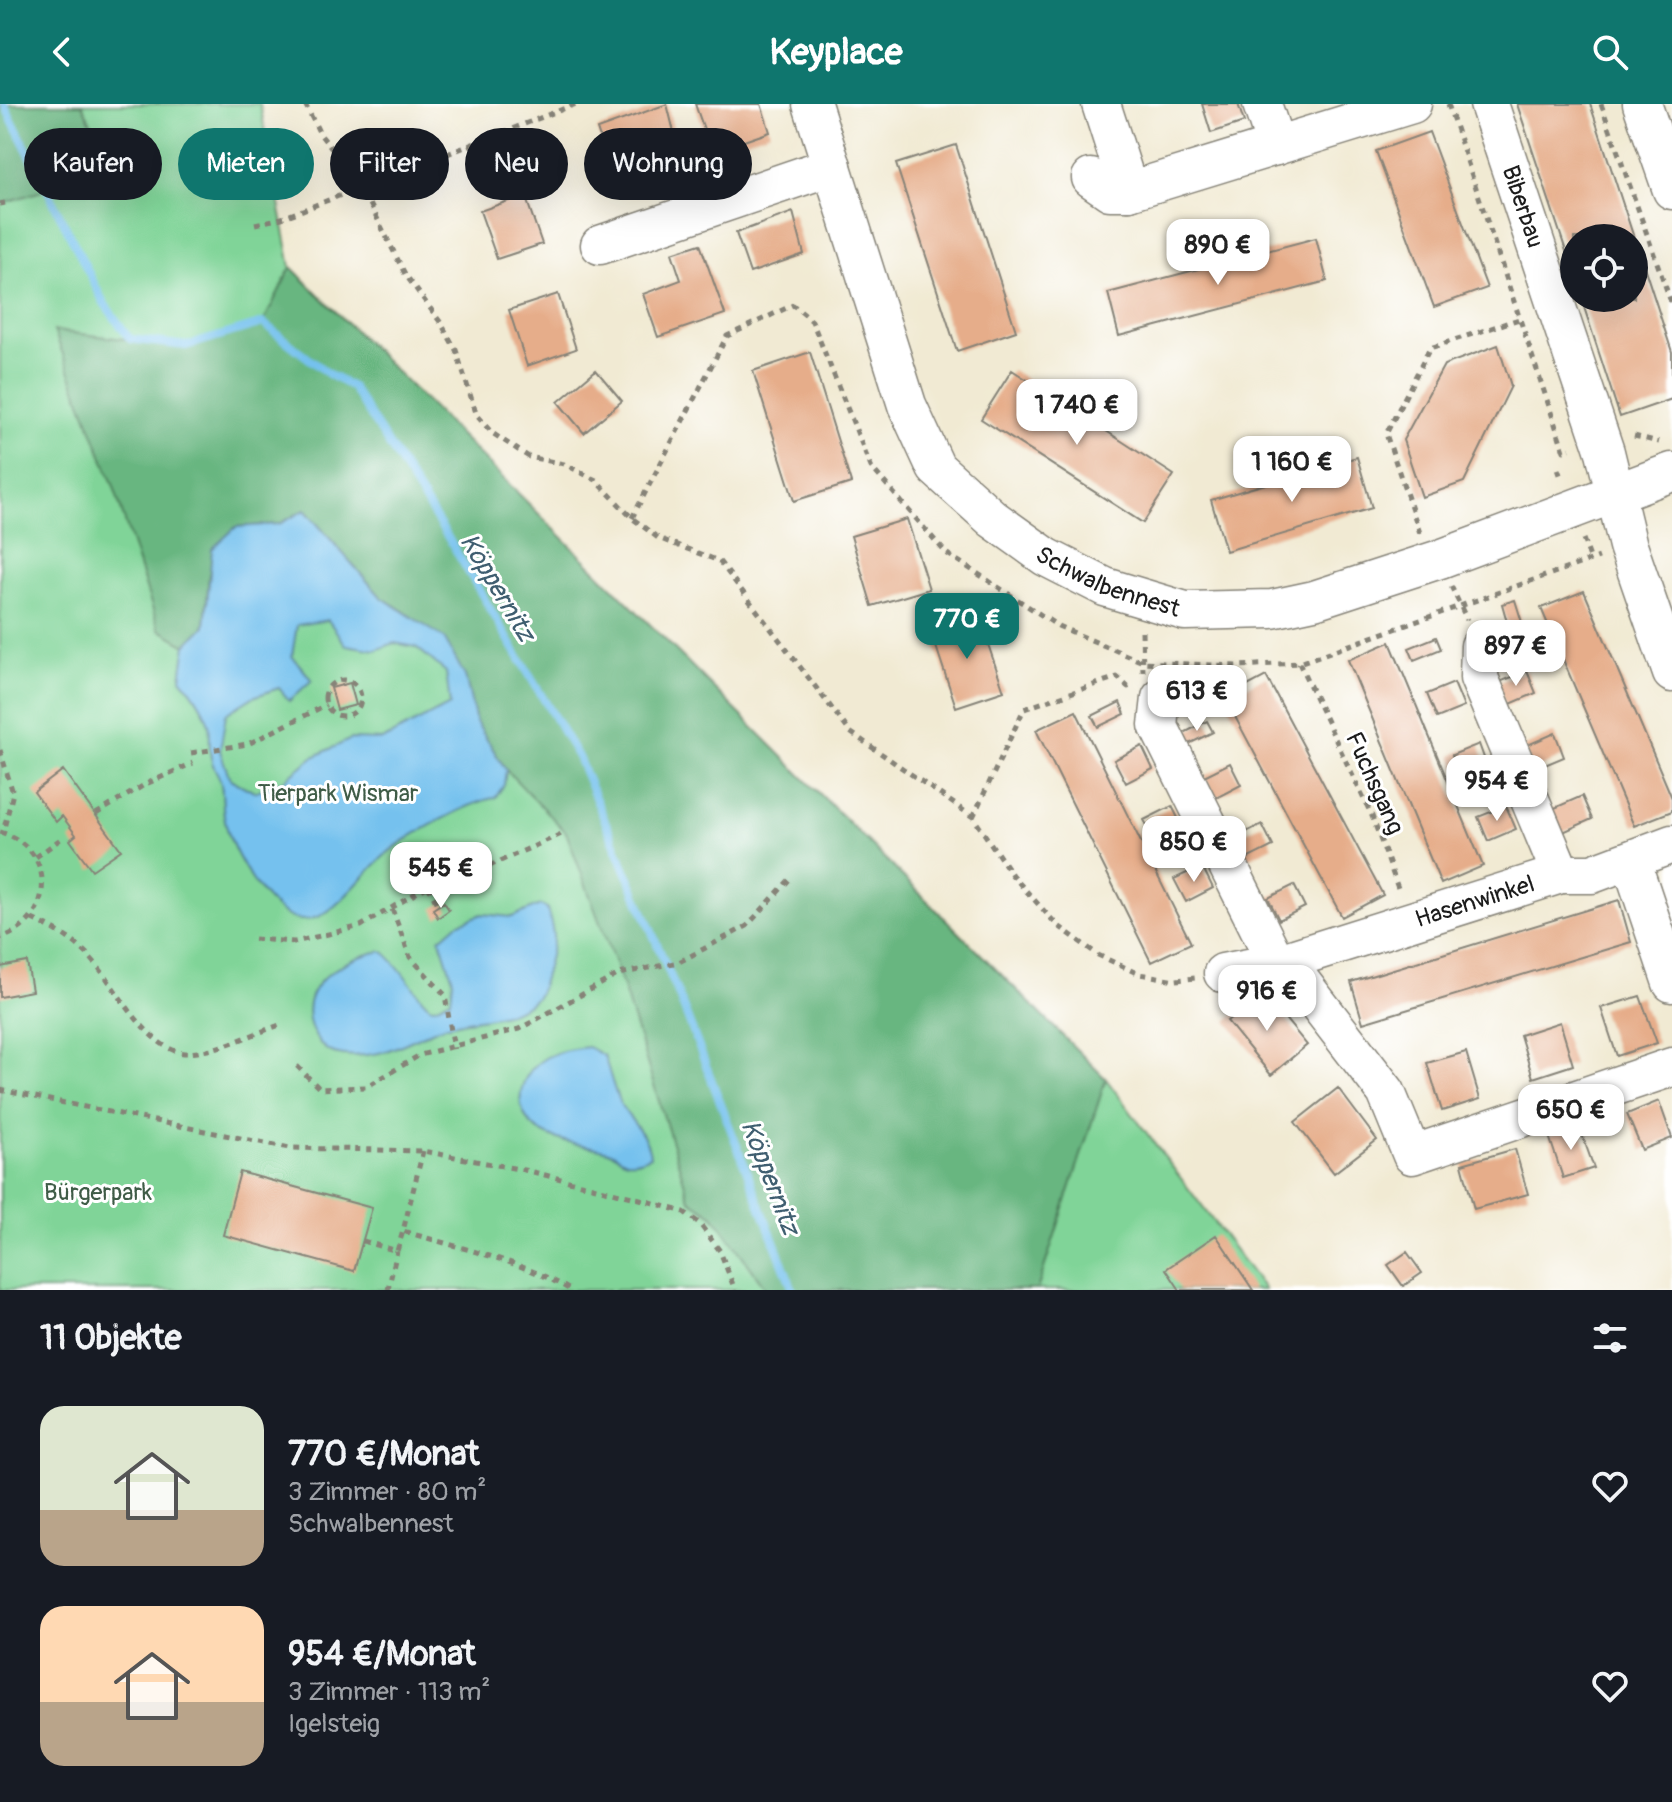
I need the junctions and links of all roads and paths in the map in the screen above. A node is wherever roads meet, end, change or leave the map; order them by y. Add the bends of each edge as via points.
1 (305, 104) edge
2 (576, 104) edge
3 (812, 104) edge
4 (1101, 104) edge
5 (1262, 104) edge
6 (1412, 104) edge
7 (1448, 104) edge
8 (1489, 104) edge
9 (1601, 104) edge
10 (1642, 104) edge
11 (1276, 146) junction
12 (330, 147) edge
13 (449, 152) edge
14 (832, 166) junction
15 (1091, 178) dead end
16 (1672, 190) edge
17 (1129, 191) junction
18 (330, 199) edge
19 (368, 200) edge
20 (255, 224) dead end
21 (600, 245) dead end
22 (1672, 305) edge
23 (1557, 307) junction
24 (1521, 319) junction
25 (1600, 438) junction
26 (1672, 472) edge
27 (1615, 493) junction
28 (632, 518) junction
29 (1628, 546) junction
30 (1440, 559) junction
31 (1147, 602) junction
32 (1459, 606) junction
33 (1480, 646) joint
34 (1143, 662) junction
35 (1299, 663) junction
36 (1672, 673) edge
37 (1152, 689) junction
38 (326, 705) junction
39 (0, 750) edge
40 (191, 753) dead end
41 (193, 763) dead end
42 (96, 814) dead end
43 (973, 817) junction
44 (1, 832) edge
45 (566, 832) dead end
46 (62, 838) dead end
47 (1672, 844) edge
48 (36, 857) junction
49 (1631, 861) junction
50 (1561, 874) junction
51 (789, 880) dead end
52 (428, 886) junction
53 (438, 906) dead end
54 (392, 909) junction
55 (32, 919) junction
56 (1410, 922) junction
57 (0, 938) edge
58 (254, 939) dead end
59 (1280, 962) junction
60 (1223, 973) joint
61 (1672, 983) edge
62 (283, 1024) dead end
63 (454, 1049) junction
64 (297, 1066) dead end
65 (1672, 1067) edge
66 (0, 1090) edge
67 (423, 1151) junction
68 (403, 1231) junction
69 (363, 1241) dead end
70 (397, 1251) junction
71 (388, 1290) edge
72 (570, 1290) edge
73 (735, 1290) edge

1 - 12 path
2 - 13 path
3 - 14 street, Schwalbennest
4 - 17 street
5 - 11 street
6 - 11 street
7 - 24 path
8 - 23 street, Biberbau
9 - 22 path
10 - 16 street
11 - 17 street
14 - 21 street
14 - 31 street, Schwalbennest via 907,405 936,468 1046,557
15 - 17 street via 1110,191
18 - 20 path
19 - 28 path via 405,274 456,350 477,416 492,433 529,457 564,464 596,480
23 - 24 path
23 - 25 street, Biberbau
24 - 25 path via 1564,451
24 - 30 path via 1430,348 1386,434 1415,526
25 - 27 street, Biberbau
26 - 27 street, Schwalbennest
27 - 29 street
27 - 30 street, Schwalbennest
28 - 34 path via 727,336 793,305 812,321 871,467 946,553 1058,626
28 - 43 path via 658,538 719,561 850,732
29 - 32 path
29 - 36 street
30 - 31 street, Schwalbennest via 1272,609 1185,611
30 - 32 path
31 - 34 path
32 - 33 path
32 - 35 path
33 - 50 street via 1479,678
34 - 35 path
34 - 37 path
35 - 56 path, Fuchsgang via 1372,816
37 - 43 path via 1128,687 1117,677 1024,709
37 - 59 street via 1158,725
38 - 38 path via 337,715 352,714 361,694 352,683 338,681 327,690
38 - 40 path via 248,744
39 - 44 path via 13,793
41 - 42 path
43 - 60 path via 1030,897 1098,955 1139,974 1176,980
44 - 48 path via 20,840
45 - 52 path via 462,878
46 - 48 path
47 - 49 street, Hasenwinkel
48 - 55 path via 44,887
49 - 50 street, Hasenwinkel via 1592,874
49 - 61 street
50 - 56 street, Hasenwinkel
51 - 63 path via 747,926 679,962 619,974 519,1029
52 - 53 path
52 - 54 path
54 - 58 path via 324,938
54 - 63 path via 410,957 445,995
55 - 57 path
55 - 62 path via 76,943 144,1027 177,1052 201,1050
56 - 59 street, Hasenwinkel
59 - 60 street, Hasenwinkel
59 - 65 street via 1386,1092 1412,1155
63 - 64 path via 420,1055 366,1087 320,1089
66 - 67 path via 290,1148
67 - 68 path
67 - 73 path via 560,1178 684,1212 720,1251
68 - 70 path
68 - 72 path
69 - 70 path
70 - 71 path

